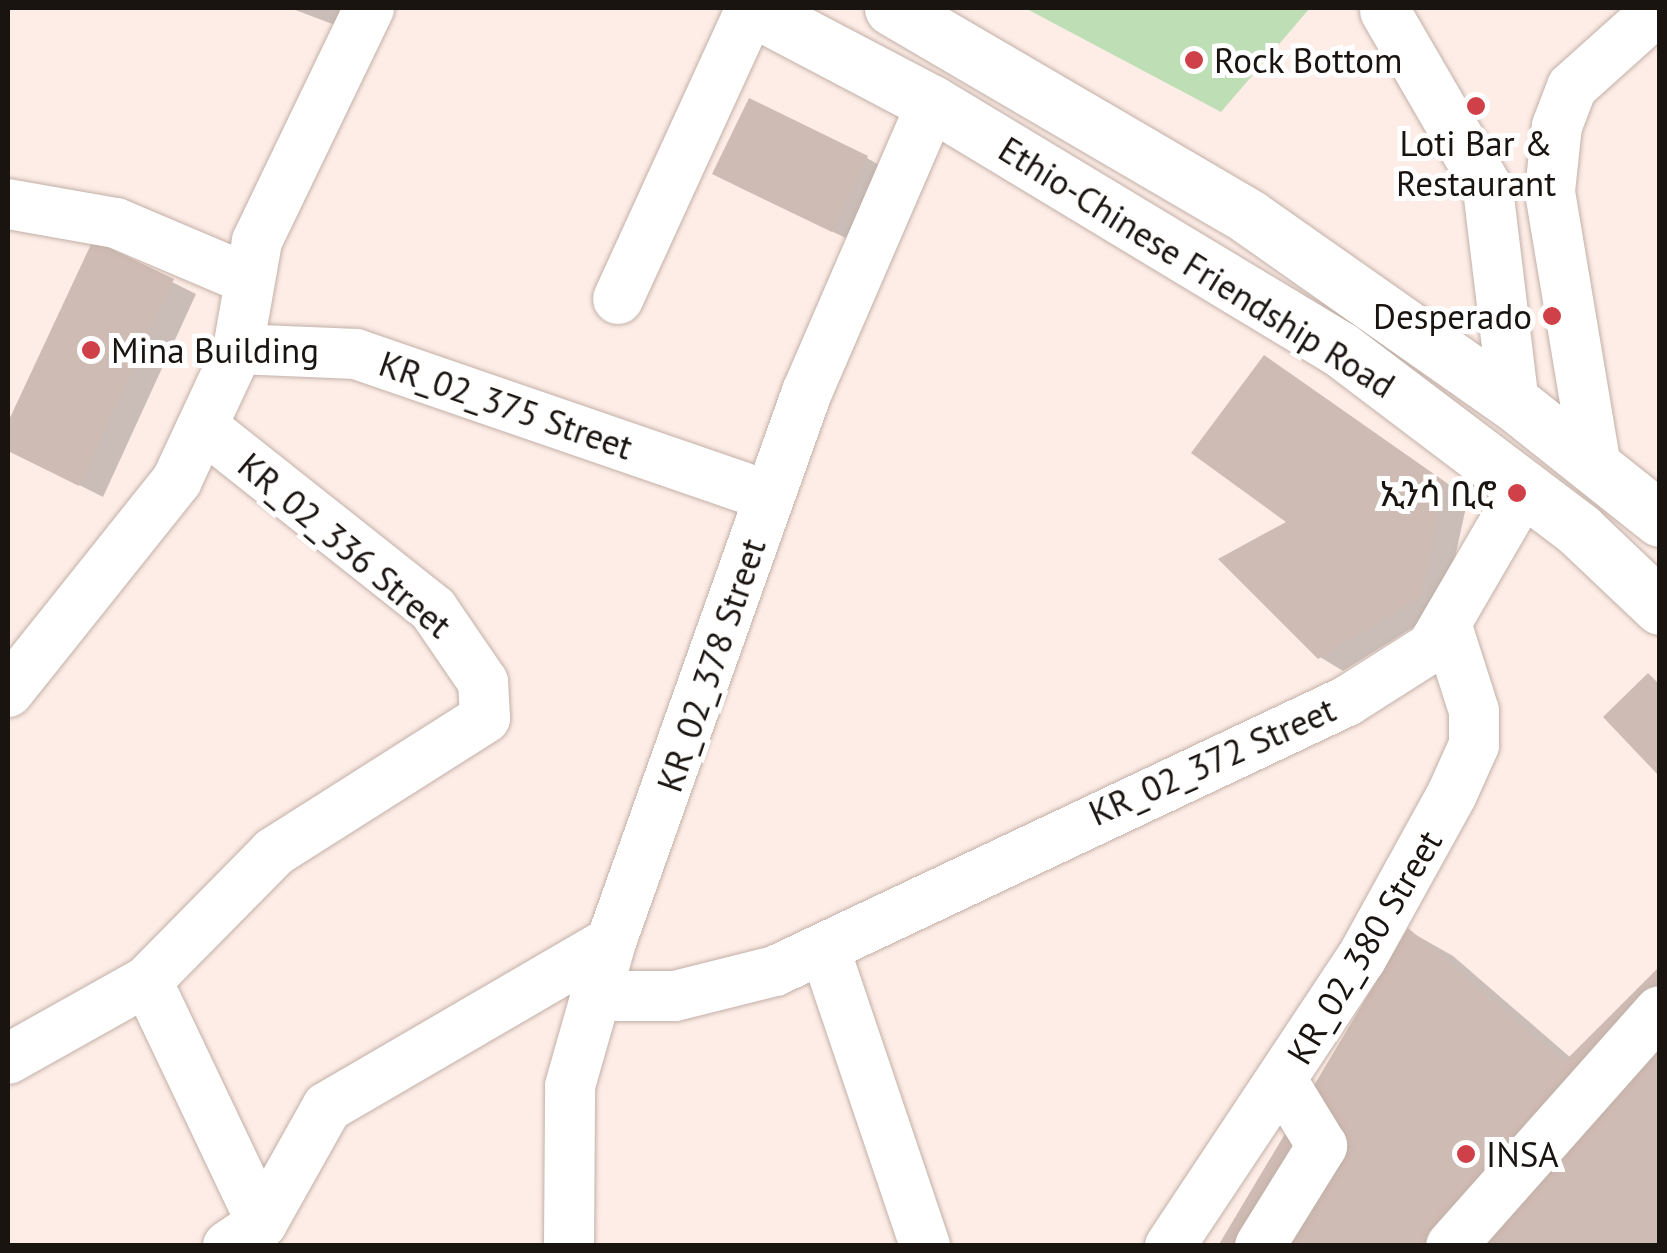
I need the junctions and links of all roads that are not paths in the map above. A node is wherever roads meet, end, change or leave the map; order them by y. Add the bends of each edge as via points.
1 (369, 8) edge
2 (751, 8) edge
3 (892, 8) edge
4 (1660, 8) edge
5 (1385, 11) dead end
6 (932, 103) junction
7 (8, 204) edge
8 (248, 280) junction
9 (618, 299) dead end
10 (238, 349) junction
11 (1514, 403) junction
12 (203, 428) junction
13 (1596, 467) junction
14 (1524, 489) junction
15 (768, 496) junction
16 (1660, 520) edge
17 (1660, 606) edge
18 (1446, 623) junction
19 (11, 684) edge
20 (611, 942) junction
21 (825, 950) junction
22 (147, 981) junction
23 (596, 996) junction
24 (1660, 1010) edge
25 (8, 1059) edge
26 (1283, 1082) junction
27 (245, 1234) edge
28 (569, 1246) edge
29 (925, 1246) edge
30 (1170, 1246) edge
31 (1260, 1246) edge
32 (1451, 1246) edge

1 - 8 street via 257,240
2 - 6 main road, Ethio-Chinese Friendship Road
2 - 9 street
3 - 11 main road, Ethio-Chinese Friendship Road via 1249,217
4 - 13 street via 1572,87 1556,126 1550,191
5 - 11 street via 1488,189
6 - 14 main road, Ethio-Chinese Friendship Road via 1340,349
6 - 15 street, KR_02_378 Street
7 - 8 street via 116,223
8 - 10 street
10 - 12 street
10 - 15 street, KR_02_375 Street via 356,354
11 - 13 main road, Ethio-Chinese Friendship Road
12 - 19 street via 177,480
12 - 22 street, KR_02_336 Street via 432,610 476,668 485,718 274,852
13 - 16 main road, Ethio-Chinese Friendship Road
14 - 17 main road, Ethio-Chinese Friendship Road
14 - 18 street, KR_02_372 Street
15 - 20 street, KR_02_378 Street
18 - 21 street, KR_02_372 Street via 1412,664 1347,701 1089,815
18 - 26 street, KR_02_380 Street via 1469,686 1474,745 1420,858
20 - 23 street, KR_02_378 Street
20 - 27 street via 327,1107
21 - 23 street, KR_02_372 Street via 722,988
21 - 29 street
22 - 25 street
22 - 27 street
23 - 28 street, KR_02_378 Street via 570,1086
24 - 32 street
26 - 30 street, KR_02_380 Street
26 - 31 street via 1322,1146

